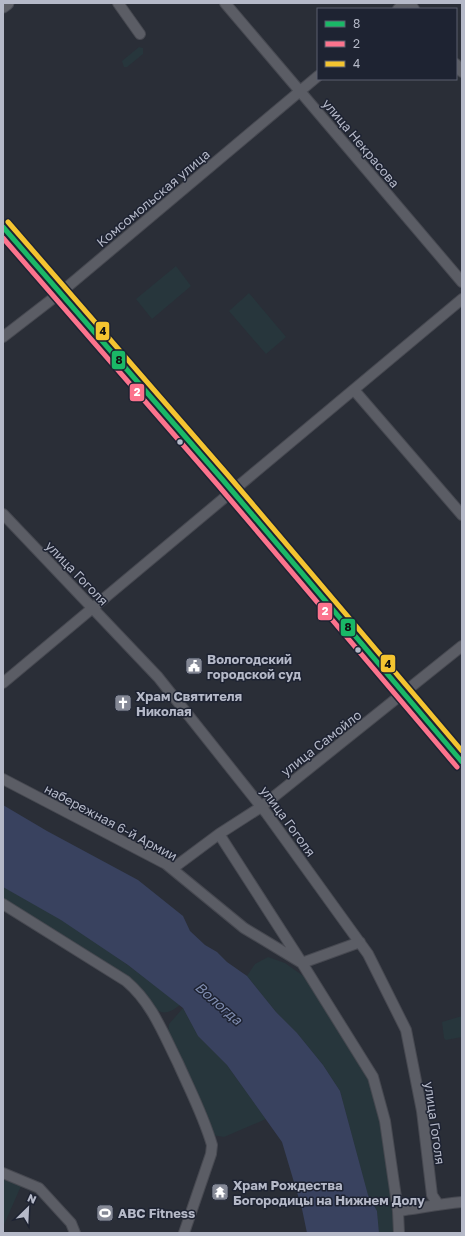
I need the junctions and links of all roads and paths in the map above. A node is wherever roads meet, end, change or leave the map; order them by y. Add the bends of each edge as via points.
1 (7, 3) edge
2 (118, 3) edge
3 (225, 3) edge
4 (3, 6) edge
5 (140, 34) dead end
6 (317, 77) edge
7 (300, 91) junction
8 (3, 227) edge
9 (462, 282) edge
10 (60, 293) junction
11 (462, 299) edge
12 (3, 337) edge
13 (354, 390) junction
14 (233, 492) junction
15 (3, 514) edge
16 (462, 515) edge
17 (92, 608) junction
18 (462, 646) edge
19 (3, 683) edge
20 (404, 694) junction
21 (462, 762) edge
22 (3, 780) edge
23 (261, 807) junction
24 (219, 834) junction
25 (172, 868) junction
26 (3, 904) edge
27 (360, 942) junction
28 (302, 963) junction
29 (3, 1173) edge
30 (462, 1202) edge
31 (438, 1204) junction
32 (398, 1211) junction
33 (75, 1233) edge
34 (184, 1233) edge
35 (399, 1233) edge

1 - 4 main road
2 - 5 street
3 - 7 street, улица Некрасова
6 - 7 street, Комсомольская улица
7 - 9 street, улица Некрасова
7 - 10 street, Комсомольская улица
8 - 10 street
10 - 12 street, Комсомольская улица
10 - 14 street
11 - 13 street
13 - 14 street
13 - 16 street
14 - 17 street
14 - 20 street
15 - 17 street, улица Гоголя
17 - 19 street
17 - 23 street, улица Гоголя via 158,677
18 - 20 street, улица Самойло
20 - 21 street
20 - 23 street, улица Самойло
22 - 25 street, набережная 6-й Армии
23 - 24 street, улица Самойло
23 - 27 street, улица Гоголя
24 - 25 street, улица Самойло
24 - 28 street, набережная 6-й Армии
25 - 28 street, набережная 6-й Армии via 244,928
26 - 34 street via 126,981 142,997 156,1018 191,1090 212,1146
27 - 28 street
27 - 31 street, улица Гоголя via 406,1030 422,1111 432,1195
28 - 32 street, набережная 6-й Армии via 373,1077 385,1121
29 - 33 street via 39,1188 71,1223
30 - 31 street
31 - 32 street
32 - 35 street, набережная 6-й Армии

